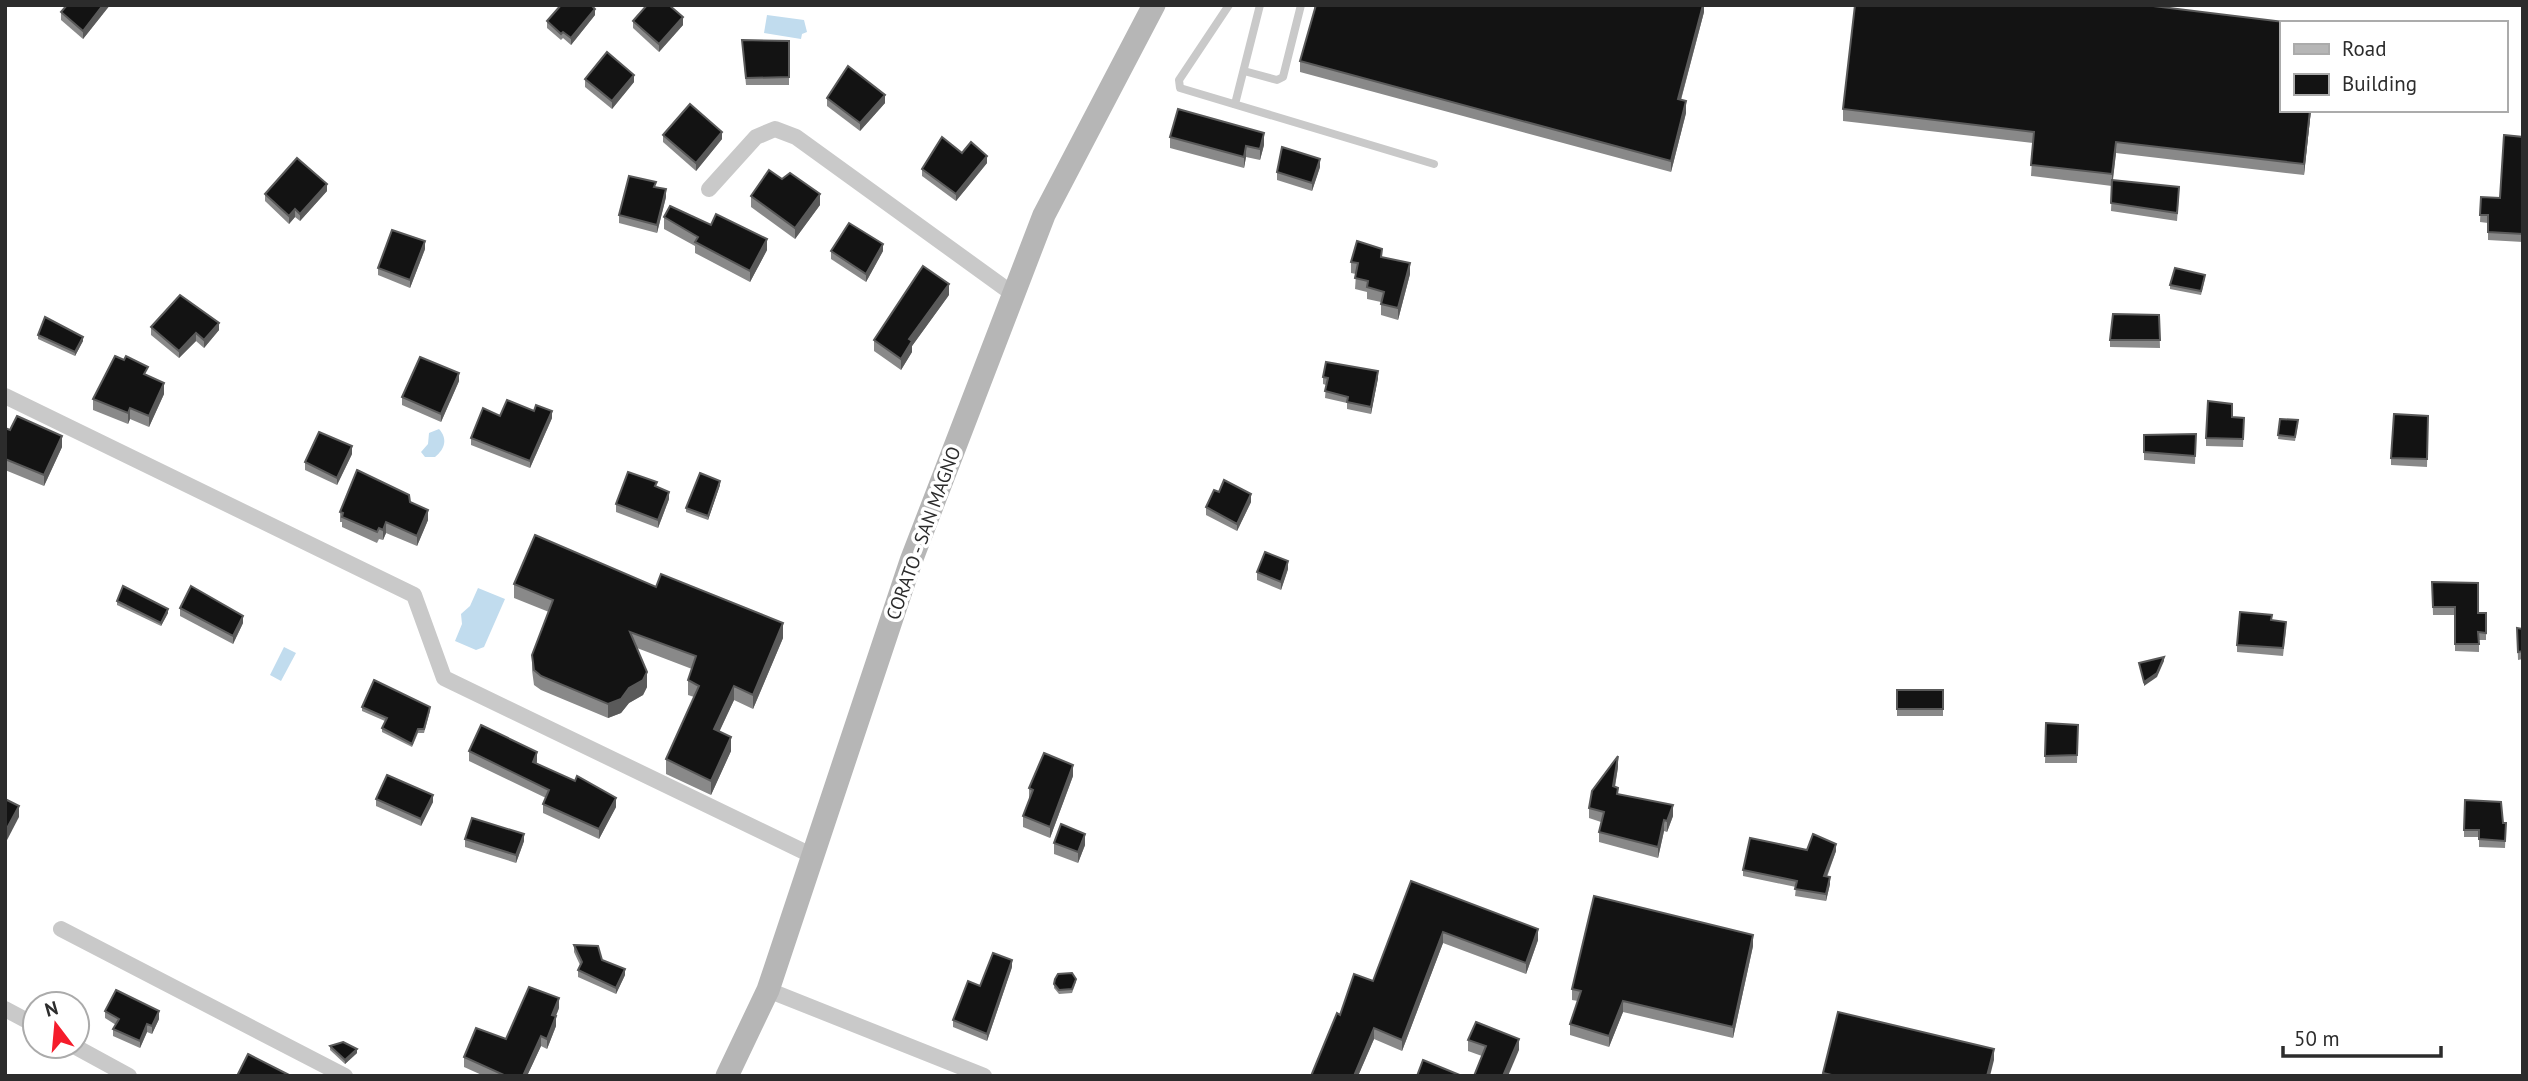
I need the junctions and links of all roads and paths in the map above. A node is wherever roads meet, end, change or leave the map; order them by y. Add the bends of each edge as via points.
1 (1154, 5) edge
2 (1229, 5) edge
3 (1260, 5) edge
4 (1301, 5) edge
5 (1244, 71) junction
6 (1235, 104) junction
7 (1434, 164) dead end
8 (709, 190) dead end
9 (1013, 294) junction
10 (5, 396) edge
11 (813, 856) junction
12 (61, 929) dead end
13 (768, 990) junction
14 (5, 1009) edge
15 (21, 1018) edge
16 (91, 1055) edge
17 (129, 1076) edge
18 (345, 1076) edge
19 (727, 1076) edge
20 (984, 1076) edge

1 - 9 main road, CORATO - SAN MAGNO via 1044,215
2 - 6 lane via 1180,80 1180,88
3 - 5 lane
4 - 5 lane via 1283,77 1277,80
5 - 6 lane
6 - 7 lane
8 - 9 street via 756,137 775,129 796,137
9 - 11 main road, CORATO - SAN MAGNO via 911,561
10 - 11 street via 414,595 444,678
11 - 13 main road, CORATO - SAN MAGNO
12 - 18 street
13 - 19 main road, CORATO - SAN MAGNO
13 - 20 street
14 - 15 street
16 - 17 street

